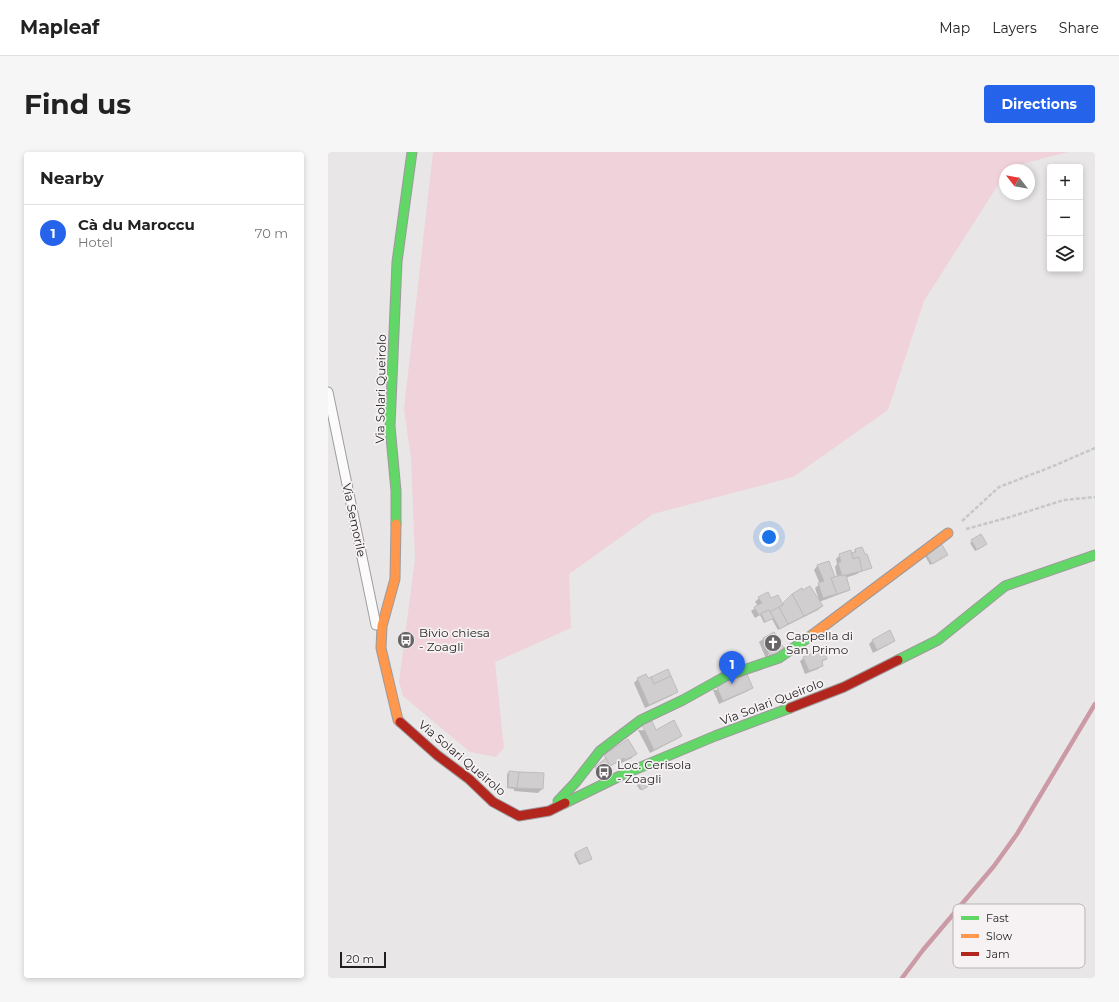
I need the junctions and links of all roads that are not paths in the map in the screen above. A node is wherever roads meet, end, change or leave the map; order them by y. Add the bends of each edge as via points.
1 (412, 152) edge
2 (328, 392) edge
3 (948, 533) road end
4 (1095, 555) edge
5 (381, 648) junction
6 (549, 811) junction

1 - 5 street, Via Solari Queirolo via 397,262 390,426 396,491 395,579 382,626
2 - 5 lane, Via Semorile
3 - 6 street via 779,658 726,676 641,720 600,751
4 - 6 street, Via Solari Queirolo via 1005,586 938,640 844,687 622,775
5 - 6 street, Via Solari Queirolo via 398,720 493,802 519,816

